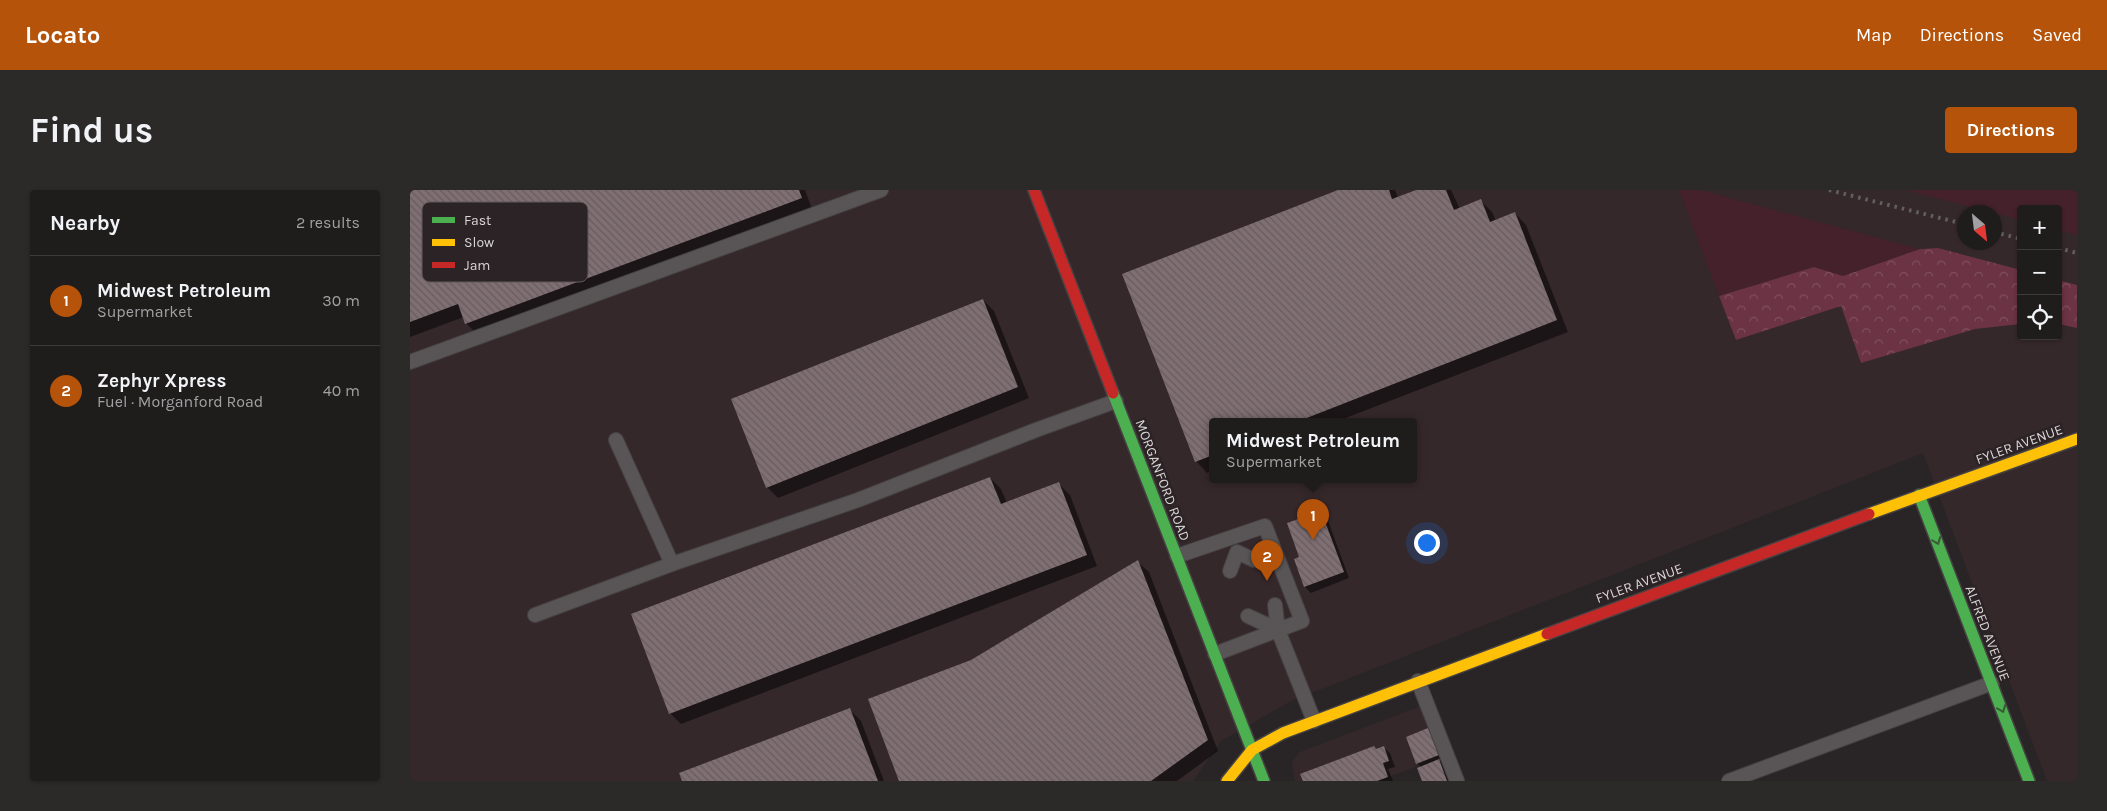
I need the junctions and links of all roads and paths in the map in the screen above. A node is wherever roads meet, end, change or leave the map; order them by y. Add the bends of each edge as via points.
1 (881, 190) edge
2 (1034, 190) edge
3 (410, 362) edge
4 (1116, 401) junction
5 (2077, 439) edge
6 (616, 440) dead end
7 (1920, 495) junction
8 (1232, 537) junction
9 (1237, 552) junction
10 (1177, 556) junction
11 (1254, 560) dead end
12 (672, 564) junction
13 (1230, 571) dead end
14 (1275, 605) dead end
15 (535, 615) dead end
16 (1248, 616) dead end
17 (1278, 630) junction
18 (1215, 654) junction
19 (1418, 681) junction
20 (1992, 683) junction
21 (1314, 721) junction
22 (1252, 750) junction
23 (1227, 781) edge
24 (1264, 781) edge
25 (1457, 781) edge
26 (1729, 781) edge
27 (2029, 781) edge

1 - 3 lane
2 - 4 street, MORGANFORD ROAD
4 - 10 street, MORGANFORD ROAD
4 - 12 lane via 858,500
5 - 7 street, FYLER AVENUE
6 - 12 lane
7 - 19 street, FYLER AVENUE
7 -> 20 street, ALFRED AVENUE
8 - 9 lane
8 - 10 lane
8 - 17 lane via 1264,526 1302,621
9 - 11 lane
9 - 13 lane
10 - 18 street, MORGANFORD ROAD
12 - 15 lane
14 - 17 lane
16 - 17 lane
17 - 18 lane
17 - 21 lane
18 - 22 street, MORGANFORD ROAD
19 - 21 street, FYLER AVENUE
19 - 25 lane
20 - 26 lane
20 -> 27 street, ALFRED AVENUE
21 - 22 street, FYLER AVENUE
22 - 23 street, FYLER AVENUE
22 - 24 street, MORGANFORD ROAD

